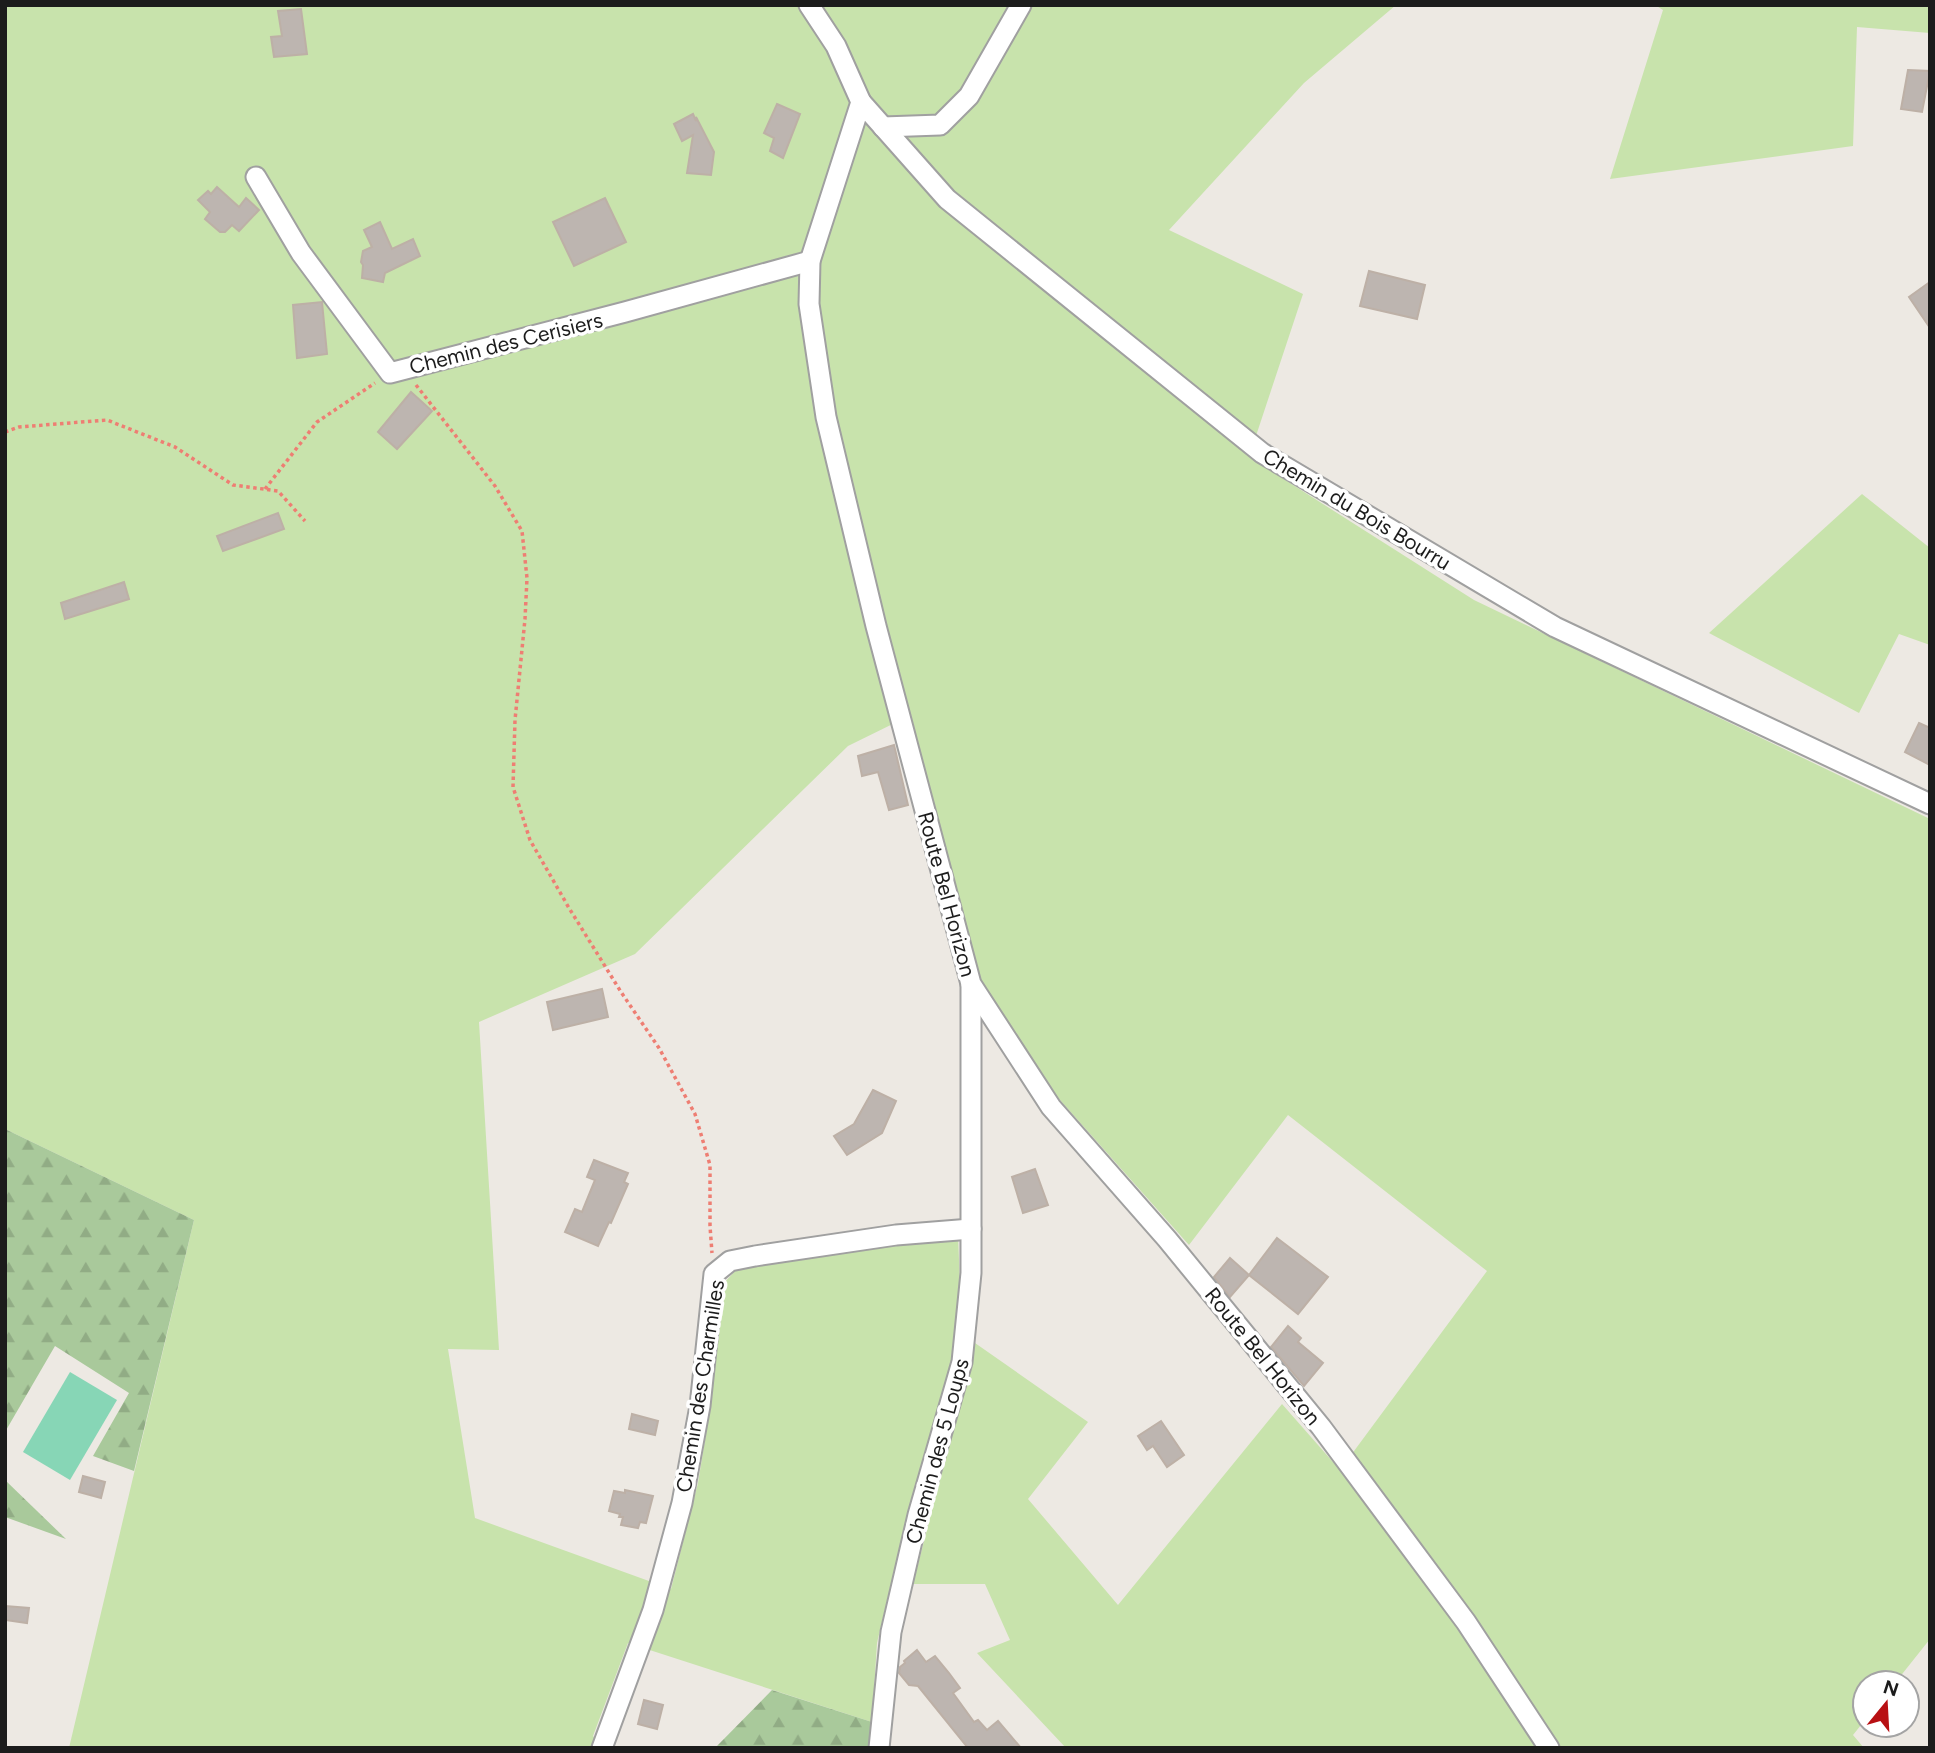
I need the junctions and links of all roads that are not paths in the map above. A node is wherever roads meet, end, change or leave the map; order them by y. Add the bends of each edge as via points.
1 (810, 5) edge
2 (1021, 5) edge
3 (861, 102) junction
4 (883, 127) junction
5 (256, 177) dead end
6 (810, 261) junction
7 (1930, 804) edge
8 (971, 984) junction
9 (971, 1229) junction
10 (602, 1748) edge
11 (879, 1748) edge
12 (1549, 1748) edge

1 - 3 street via 836,46
2 - 4 street via 970,96 940,125
3 - 4 street, Chemin du Bois Bourru
3 - 6 street, Route Bel Horizon
4 - 7 street, Chemin du Bois Bourru via 947,199 1262,453 1555,627
5 - 6 street, Chemin des Cerisiers via 301,253 397,371
6 - 8 street, Route Bel Horizon via 809,304 826,417
8 - 9 street, Chemin des 5 Loups
8 - 12 street, Route Bel Horizon via 1051,1107 1167,1239 1321,1427 1466,1622
9 - 10 street, Chemin des Charmilles via 755,1256 730,1261 714,1274 700,1406 682,1503 653,1611
9 - 11 street, Chemin des 5 Loups via 962,1362 918,1515 891,1632

